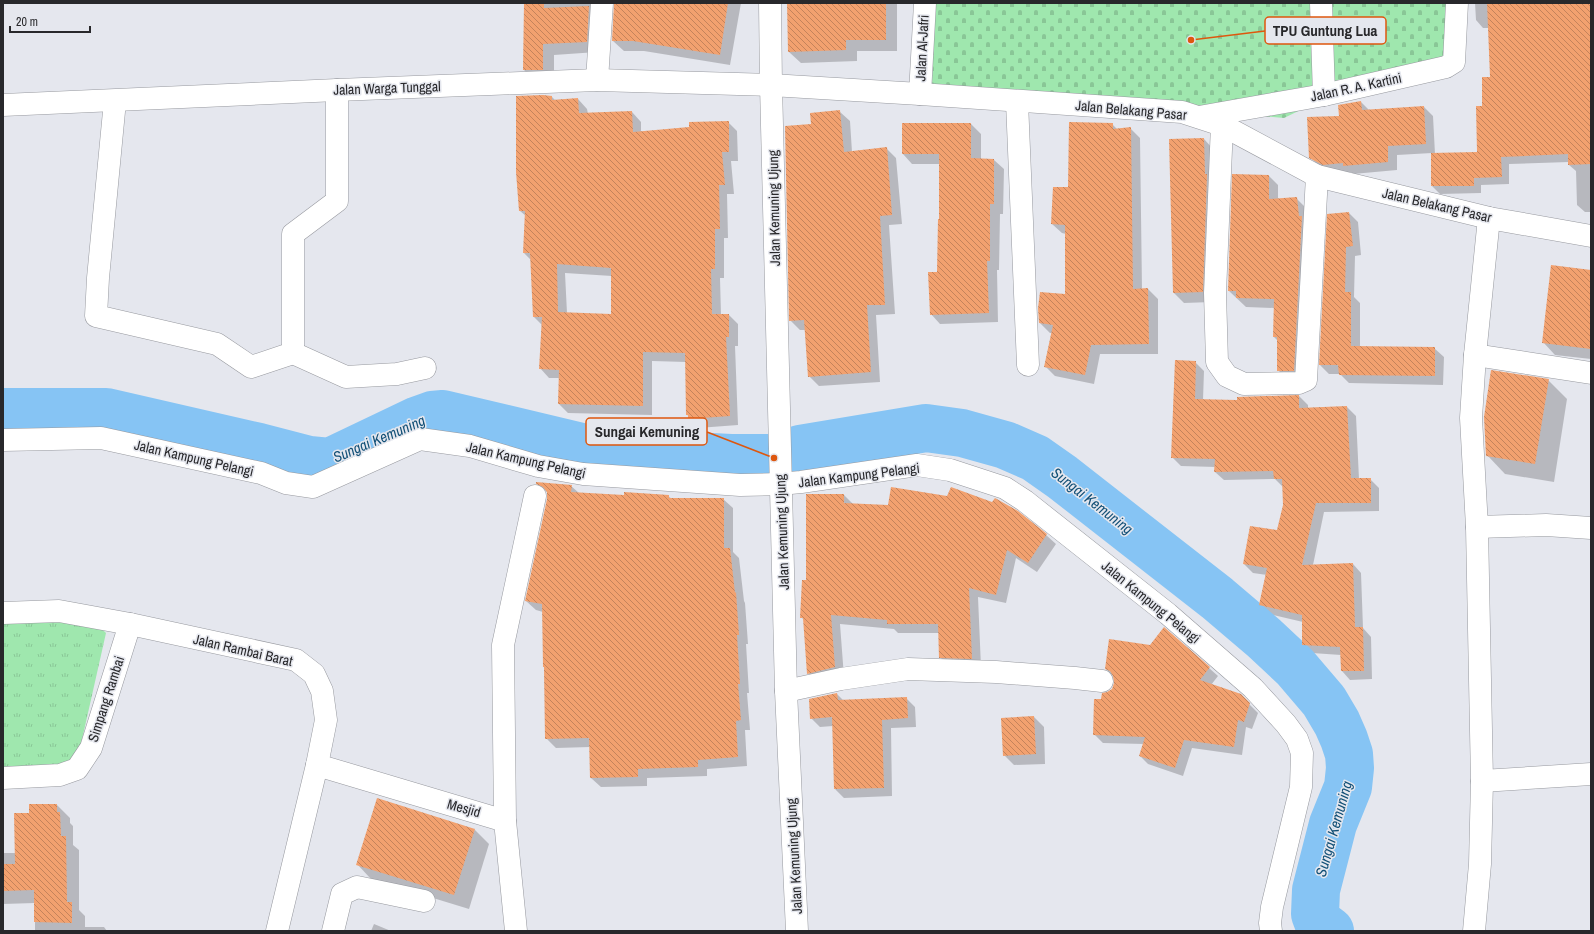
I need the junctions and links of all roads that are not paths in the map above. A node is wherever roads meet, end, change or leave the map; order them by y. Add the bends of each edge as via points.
1 (602, 3) edge
2 (770, 3) edge
3 (925, 3) edge
4 (1321, 3) edge
5 (1457, 3) edge
6 (597, 80) junction
7 (770, 85) junction
8 (336, 90) junction
9 (920, 94) junction
10 (1324, 95) junction
11 (115, 101) junction
12 (1017, 102) junction
13 (3, 105) edge
14 (1198, 117) junction
15 (1222, 125) junction
16 (1318, 176) junction
17 (1489, 218) junction
18 (1591, 236) edge
19 (293, 353) junction
20 (1475, 355) junction
21 (1028, 365) dead end
22 (425, 368) dead end
23 (1591, 373) edge
24 (3, 440) edge
25 (780, 484) junction
26 (535, 496) dead end
27 (1477, 527) junction
28 (1591, 528) edge
29 (3, 613) edge
30 (130, 624) junction
31 (1102, 682) dead end
32 (786, 691) junction
33 (317, 765) junction
34 (1591, 774) edge
35 (3, 778) edge
36 (1482, 781) junction
37 (505, 820) junction
38 (424, 901) dead end
39 (277, 931) edge
40 (334, 931) edge
41 (516, 931) edge
42 (797, 931) edge
43 (1271, 931) edge
44 (1474, 931) edge

1 - 6 street
2 - 7 street, Jalan Kemuning Ujung
3 - 9 street, Jalan Al-Jafri
4 - 10 street
5 - 10 street, Jalan R. A. Kartini via 1454,62 1446,67
6 - 7 street, Jalan Warga Tunggal
6 - 8 street, Jalan Warga Tunggal
7 - 9 street, Jalan Belakang Pasar
7 - 25 street, Jalan Kemuning Ujung
8 - 11 street, Jalan Warga Tunggal
8 - 19 street via 337,201 293,234
9 - 12 street, Jalan Belakang Pasar
10 - 14 street, Jalan R. A. Kartini
11 - 13 street, Jalan Warga Tunggal
11 - 19 street via 96,316 217,344 251,367
12 - 14 street, Jalan Belakang Pasar via 1182,112
12 - 21 street
14 - 15 street, Jalan Belakang Pasar
15 - 16 street, Jalan Belakang Pasar
15 - 16 street via 1215,293 1217,362 1227,376 1237,382 1300,383 1306,380
16 - 17 street, Jalan Belakang Pasar
17 - 18 street, Jalan Belakang Pasar
17 - 20 street
19 - 22 street via 346,377 397,374
20 - 23 street
20 - 27 street via 1471,418
24 - 25 street, Jalan Kampung Pelangi via 101,438 261,474 286,483 313,487 420,439 470,446 538,466 583,474 740,485
25 - 32 street, Jalan Kemuning Ujung
25 - 43 street, Jalan Kampung Pelangi via 917,465 950,470 1005,488 1026,501 1168,614 1253,688 1286,724 1297,739 1302,753 1301,788 1272,907
26 - 37 street via 503,645
27 - 28 street via 1546,525
27 - 36 street
29 - 30 street, Jalan Rambai Barat via 60,611
30 - 33 street, Jalan Rambai Barat via 296,660 314,674 322,691 326,720
30 - 35 street, Simpang Rambai via 91,748 77,769 60,775
31 - 32 street via 1028,674 908,669 840,679
32 - 42 street, Jalan Kemuning Ujung
33 - 37 street, Mesjid
33 - 39 street, Jalan Rambai Barat
34 - 36 street
36 - 44 street via 1480,864
37 - 41 street
38 - 40 street via 353,888 342,894

